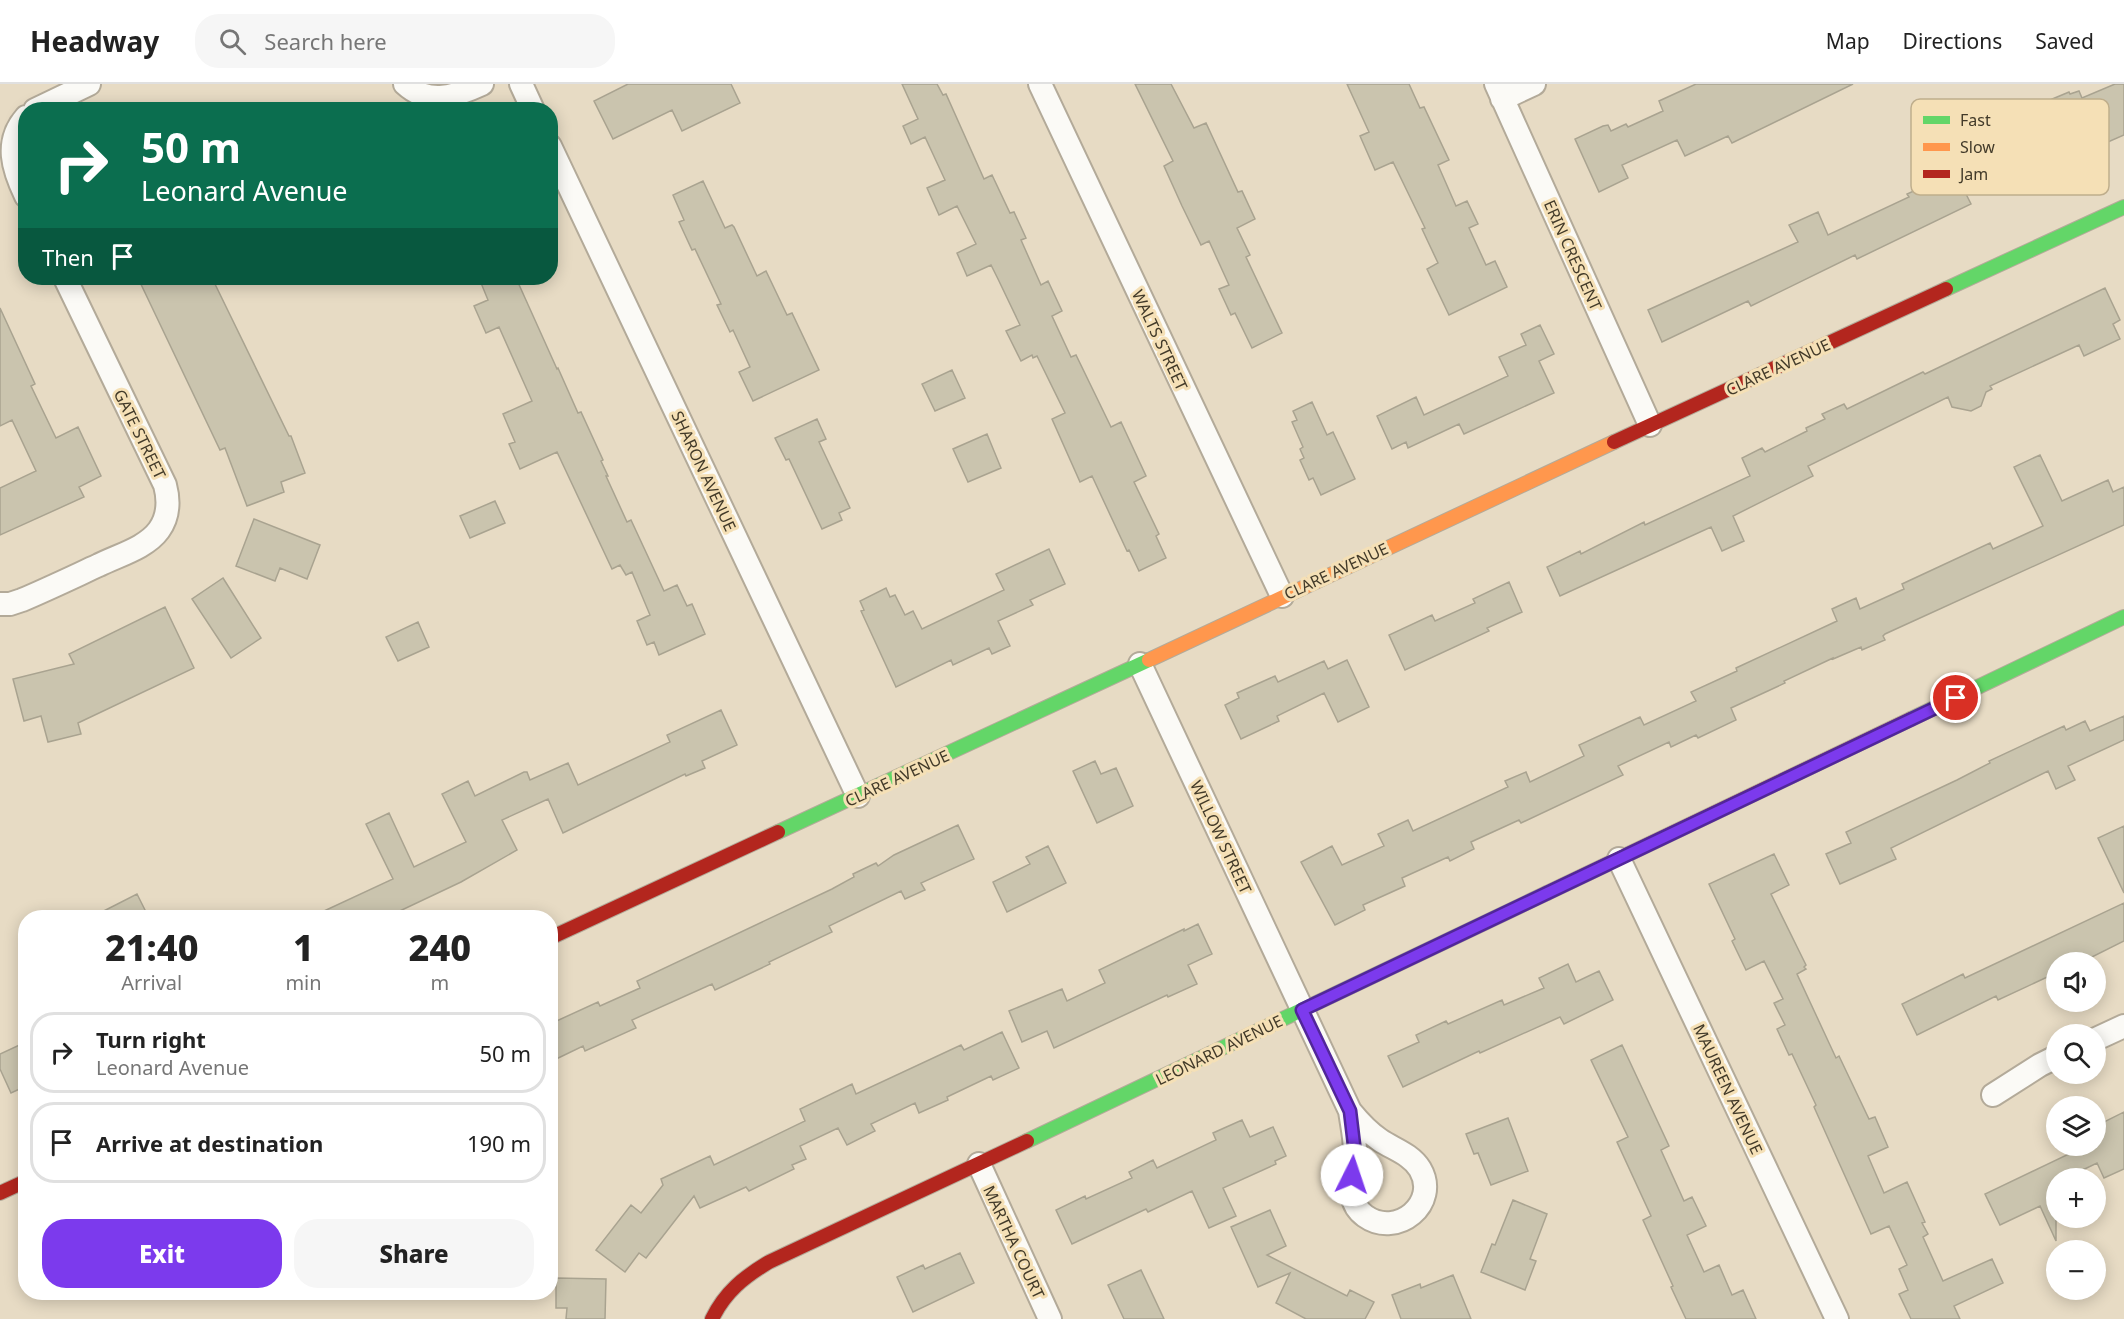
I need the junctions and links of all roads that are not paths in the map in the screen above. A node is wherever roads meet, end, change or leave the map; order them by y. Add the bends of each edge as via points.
1 (89, 84) edge
2 (482, 84) edge
3 (521, 84) edge
4 (1040, 84) edge
5 (1534, 84) edge
6 (1499, 91) edge
7 (412, 96) edge
8 (51, 102) edge
9 (530, 102) edge
10 (18, 129) edge
11 (558, 163) edge
12 (18, 176) edge
13 (2124, 207) edge
14 (68, 285) edge
15 (1650, 425) junction
16 (1282, 596) junction
17 (0, 604) edge
18 (2124, 617) edge
19 (1140, 664) junction
20 (858, 796) junction
21 (1619, 859) junction
22 (558, 934) edge
23 (1302, 1010) junction
24 (2124, 1026) edge
25 (2106, 1035) edge
26 (2046, 1062) edge
27 (1993, 1095) dead end
28 (1350, 1111) junction
29 (979, 1164) junction
30 (18, 1185) edge
31 (0, 1193) edge
32 (713, 1315) edge
33 (1050, 1319) edge
34 (1838, 1319) edge

1 - 8 street
2 - 7 street via 446,98
3 - 9 street
4 - 16 street, WALTS STREET
5 - 6 street
6 - 15 street, ERIN CRESCENT
10 - 12 street via 11,148
11 - 20 street, SHARON AVENUE
13 - 15 street, CLARE AVENUE
14 - 17 street, GATE STREET via 165,485 174,522 142,544 22,600
15 - 16 street, CLARE AVENUE
16 - 19 street, CLARE AVENUE
18 - 21 street, LEONARD AVENUE
19 - 20 street, CLARE AVENUE
19 - 23 street, WILLOW STREET
20 - 22 street, CLARE AVENUE
21 - 23 street, LEONARD AVENUE
21 - 34 street, MAUREEN AVENUE
23 - 28 street, WILLOW STREET
23 - 29 street, LEONARD AVENUE
24 - 25 street
26 - 27 street
28 - 28 street via 1380,1140 1412,1159 1421,1171 1425,1185 1422,1199 1415,1212 1404,1220 1375,1222 1354,1203 1350,1189 1355,1153
29 - 32 street, LEONARD AVENUE via 749,1273 735,1283
29 - 33 street, MARTHA COURT
30 - 31 street

